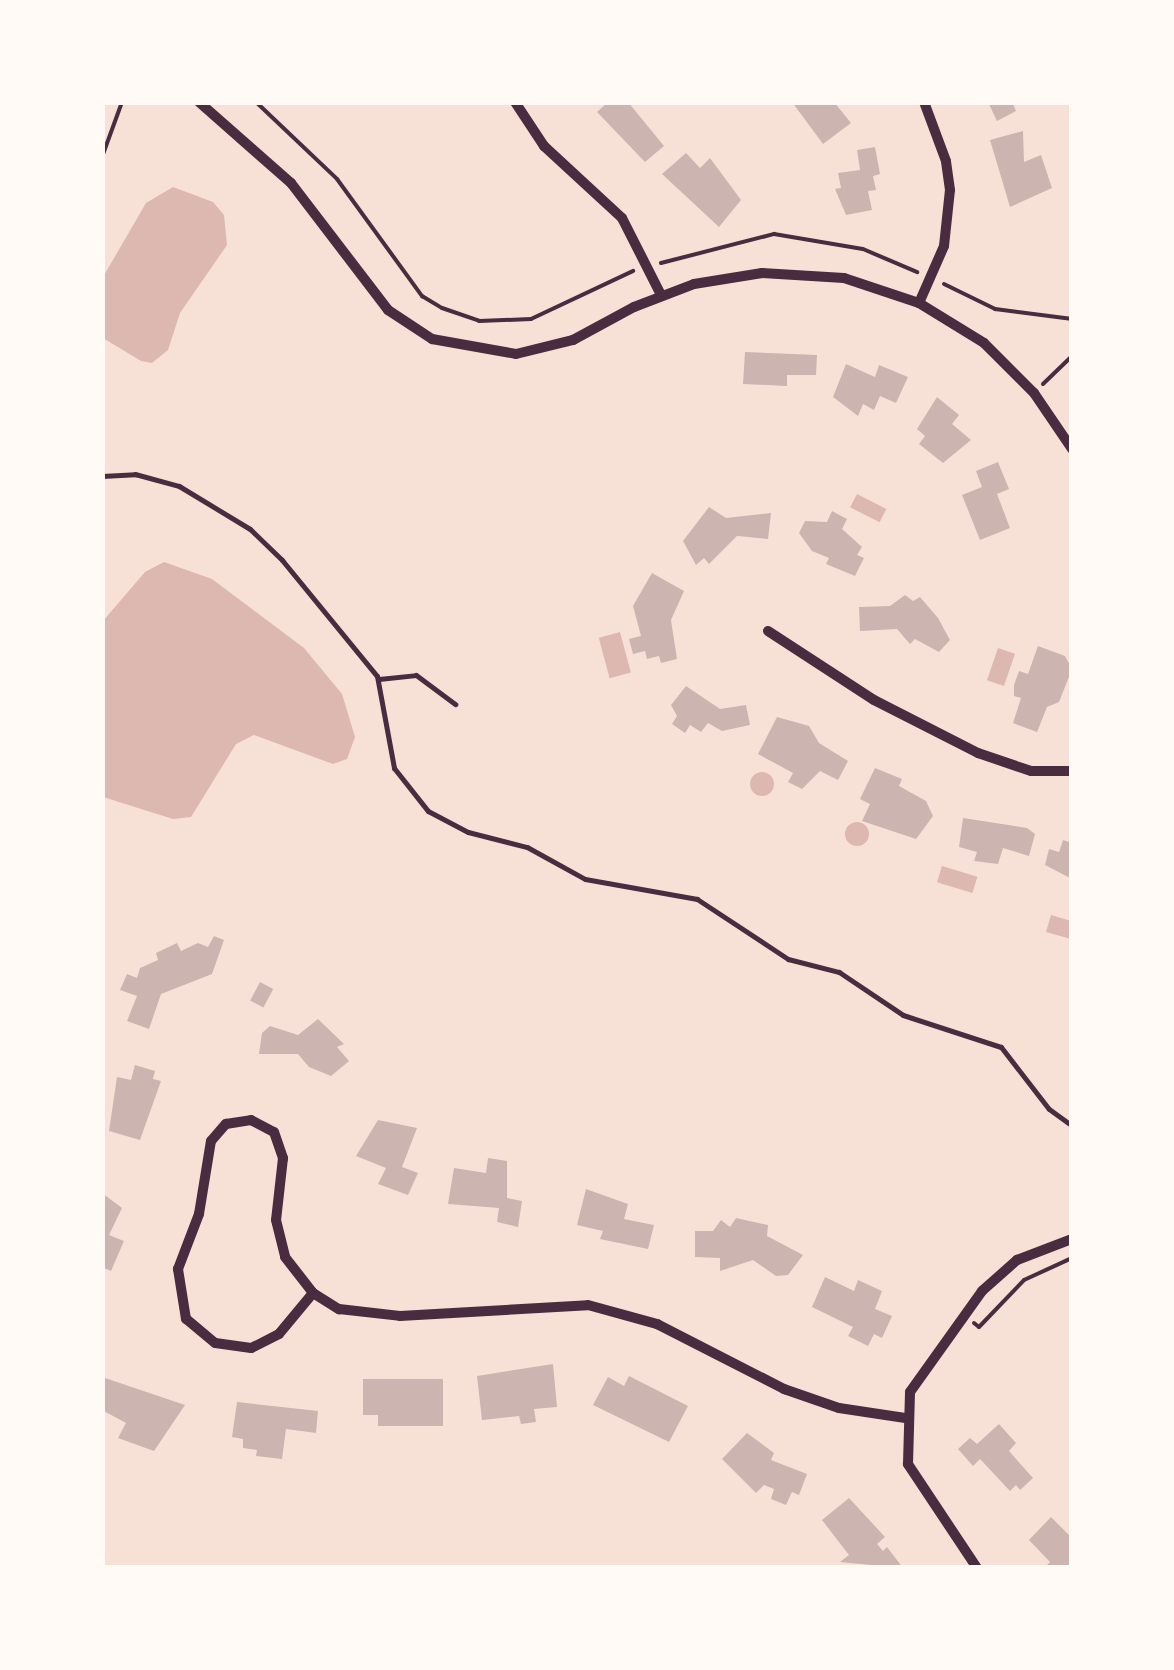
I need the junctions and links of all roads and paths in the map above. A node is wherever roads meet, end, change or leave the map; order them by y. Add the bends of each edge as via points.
1 (122, 102) edge
2 (200, 102) edge
3 (256, 102) edge
4 (515, 102) edge
5 (924, 102) edge
6 (102, 157) edge
7 (667, 261) dead end
8 (912, 270) dead end
9 (631, 271) dead end
10 (950, 286) dead end
11 (661, 295) junction
12 (919, 304) junction
13 (1072, 320) edge
14 (1072, 356) edge
15 (1046, 381) dead end
16 (1072, 449) edge
17 (102, 476) edge
18 (768, 631) dead end
19 (378, 679) junction
20 (455, 704) dead end
21 (1072, 771) edge
22 (1072, 1126) edge
23 (1072, 1239) edge
24 (1072, 1258) edge
25 (313, 1293) junction
26 (963, 1313) junction
27 (905, 1418) junction
28 (976, 1568) edge

1 - 6 path
2 - 11 street via 290,183 388,310 432,339 485,353 530,352 574,340
3 - 9 path via 338,179 422,296 442,308 479,321 530,320
4 - 11 street via 544,146 622,218
5 - 12 street via 950,190 944,246
7 - 8 path via 774,234 863,249
10 - 13 path via 1006,311
11 - 12 street via 727,277 806,273 844,278
12 - 16 street via 1010,366
14 - 15 path
17 - 19 lane via 134,474 179,486 250,529 324,607
18 - 21 street via 874,700 978,753 1024,769
19 - 20 lane via 416,675
19 - 22 lane via 394,768 428,811 468,832 527,848 585,879 697,899 788,958 839,972 903,1014 988,1040 1012,1055 1049,1109
23 - 26 street via 1017,1260
24 - 26 path via 1024,1280 979,1327
25 - 25 street via 278,1238 281,1144 274,1132 250,1120 226,1124 211,1141 198,1214 178,1269 186,1319 215,1343 250,1348 280,1334
25 - 27 street via 340,1310 380,1316 588,1305 657,1324 799,1395
26 - 27 street via 918,1376
27 - 28 street via 904,1442 917,1486

